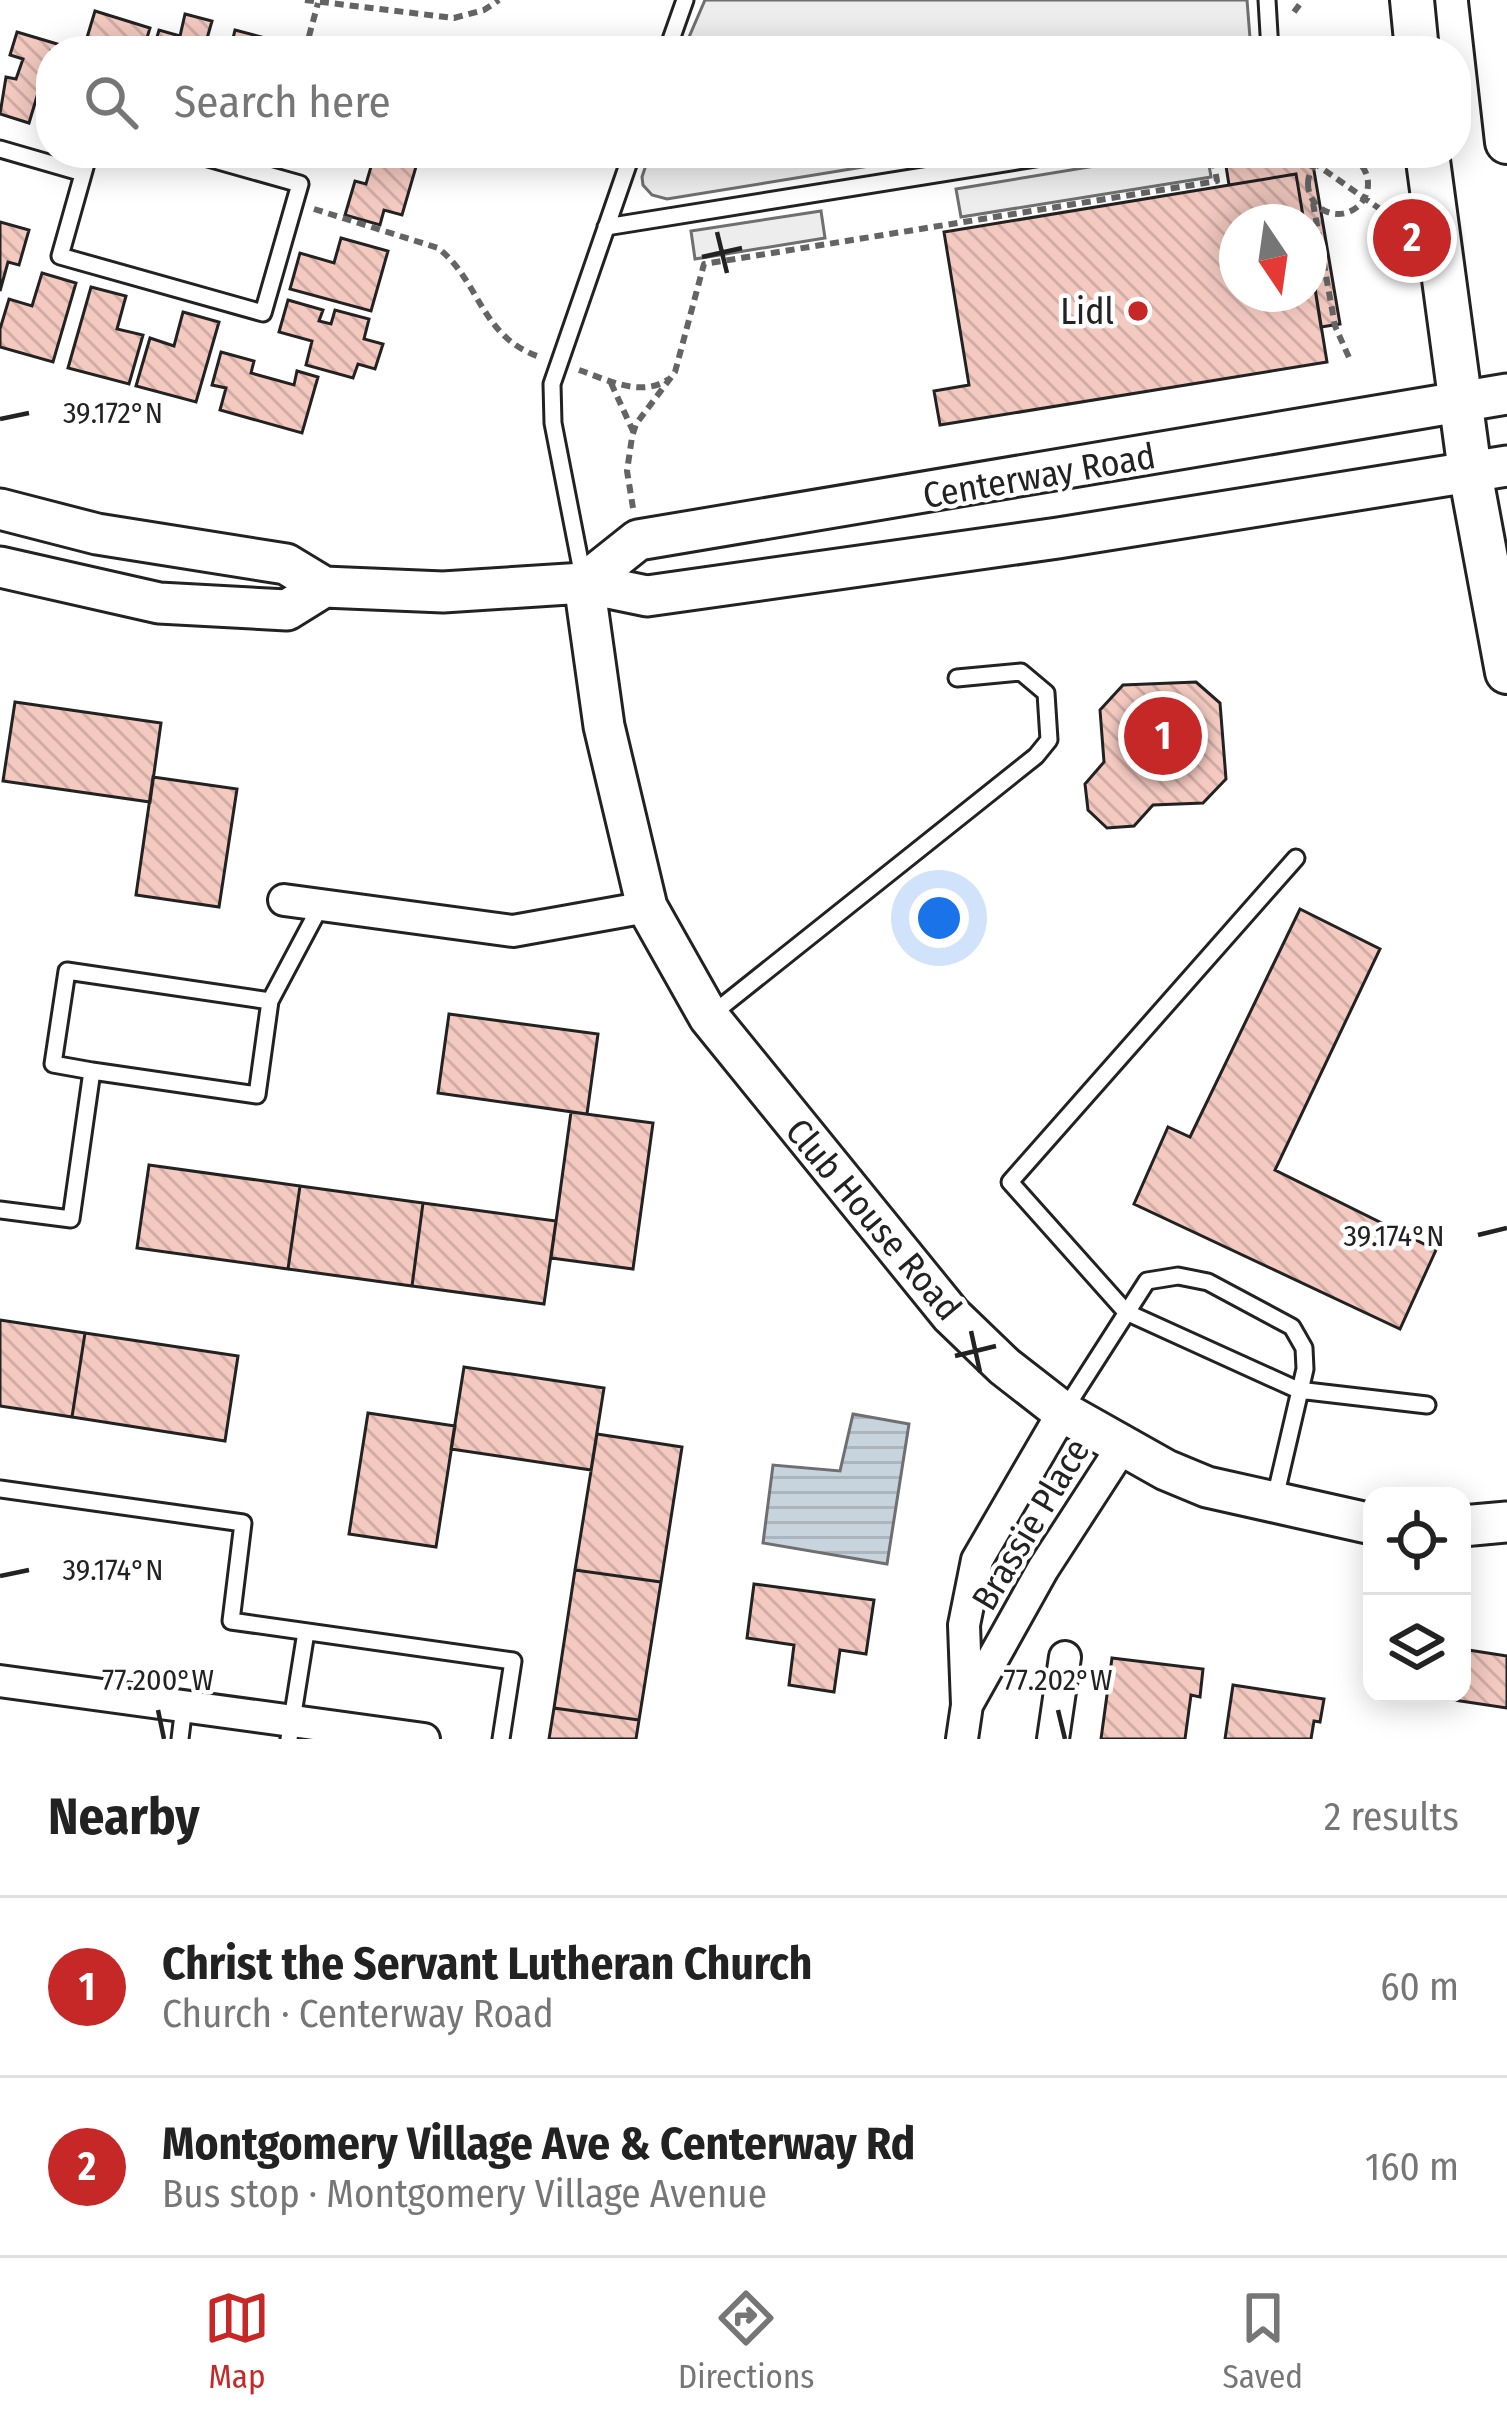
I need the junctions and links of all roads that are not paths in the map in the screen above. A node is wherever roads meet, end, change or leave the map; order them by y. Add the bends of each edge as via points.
1 (685, 0) edge
2 (1268, 0) edge
3 (1412, 0) edge
4 (1492, 0) edge
5 (672, 36) edge
6 (1269, 36) edge
7 (1416, 36) edge
8 (1507, 142) edge
9 (0, 149) edge
10 (36, 159) edge
11 (66, 168) edge
12 (84, 168) edge
13 (243, 168) edge
14 (627, 168) edge
15 (974, 168) edge
16 (1429, 168) edge
17 (83, 173) junction
18 (606, 227) junction
19 (1507, 394) edge
20 (1459, 403) junction
21 (1488, 469) edge
22 (0, 508) edge
23 (0, 567) edge
24 (584, 584) junction
25 (324, 587) junction
26 (1507, 672) edge
27 (958, 678) dead end
28 (1296, 858) dead end
29 (284, 900) dead end
30 (321, 905) junction
31 (646, 907) junction
32 (270, 1001) junction
33 (709, 1017) junction
34 (92, 1071) junction
35 (0, 1210) edge
36 (1126, 1312) junction
37 (1298, 1390) junction
38 (1427, 1405) dead end
39 (1064, 1412) junction
40 (1124, 1444) junction
41 (0, 1489) edge
42 (1274, 1503) junction
43 (1363, 1522) edge
44 (1507, 1522) edge
45 (1471, 1525) edge
46 (306, 1632) junction
47 (1065, 1657) dead end
48 (0, 1681) edge
49 (967, 1705) junction
50 (184, 1706) junction
51 (291, 1730) edge
52 (180, 1739) edge
53 (424, 1739) edge
54 (502, 1739) edge
55 (962, 1739) edge
56 (1053, 1739) edge

1 - 5 lane
2 - 6 lane
3 - 7 main road
4 - 8 main road
9 - 10 lane
11 - 17 lane
12 - 17 lane
13 - 17 lane via 300,184 263,313 60,256
14 - 18 lane
15 - 18 lane
16 - 20 main road
18 - 24 lane via 551,396
19 - 20 street, Centerway Road
20 - 21 main road
20 - 24 street, Centerway Road via 638,540
21 - 24 street, Centerway Road via 647,596
21 - 26 main road
22 - 25 street, Centerway Road via 97,534 286,564
23 - 25 street, Centerway Road via 159,603 286,610
24 - 25 street, Centerway Road via 443,592
24 - 31 street, Club House Road via 604,726
27 - 33 lane via 1021,672 1046,693 1049,740
28 - 36 lane via 1010,1183
29 - 30 street
30 - 31 street via 513,932
30 - 32 lane
31 - 33 street, Club House Road
32 - 34 lane via 257,1095
32 - 34 lane via 67,971 53,1064
33 - 39 street, Club House Road via 951,1315
34 - 35 lane via 71,1219
36 - 37 lane
36 - 37 lane via 1147,1281 1208,1282 1292,1327 1304,1348
36 - 39 lane
37 - 38 lane
37 - 42 lane
39 - 40 street, Club House Road
39 - 49 street, Brassie Place via 977,1560 964,1624
40 - 42 street, Club House Road via 1207,1487
40 - 49 street, Brassie Place
41 - 46 lane via 243,1522 231,1622
42 - 43 street, Club House Road
44 - 45 street
46 - 51 lane
46 - 54 lane via 513,1661
47 - 56 street
48 - 50 street
49 - 55 street, Brassie Place
50 - 51 street
50 - 52 lane
51 - 53 street

